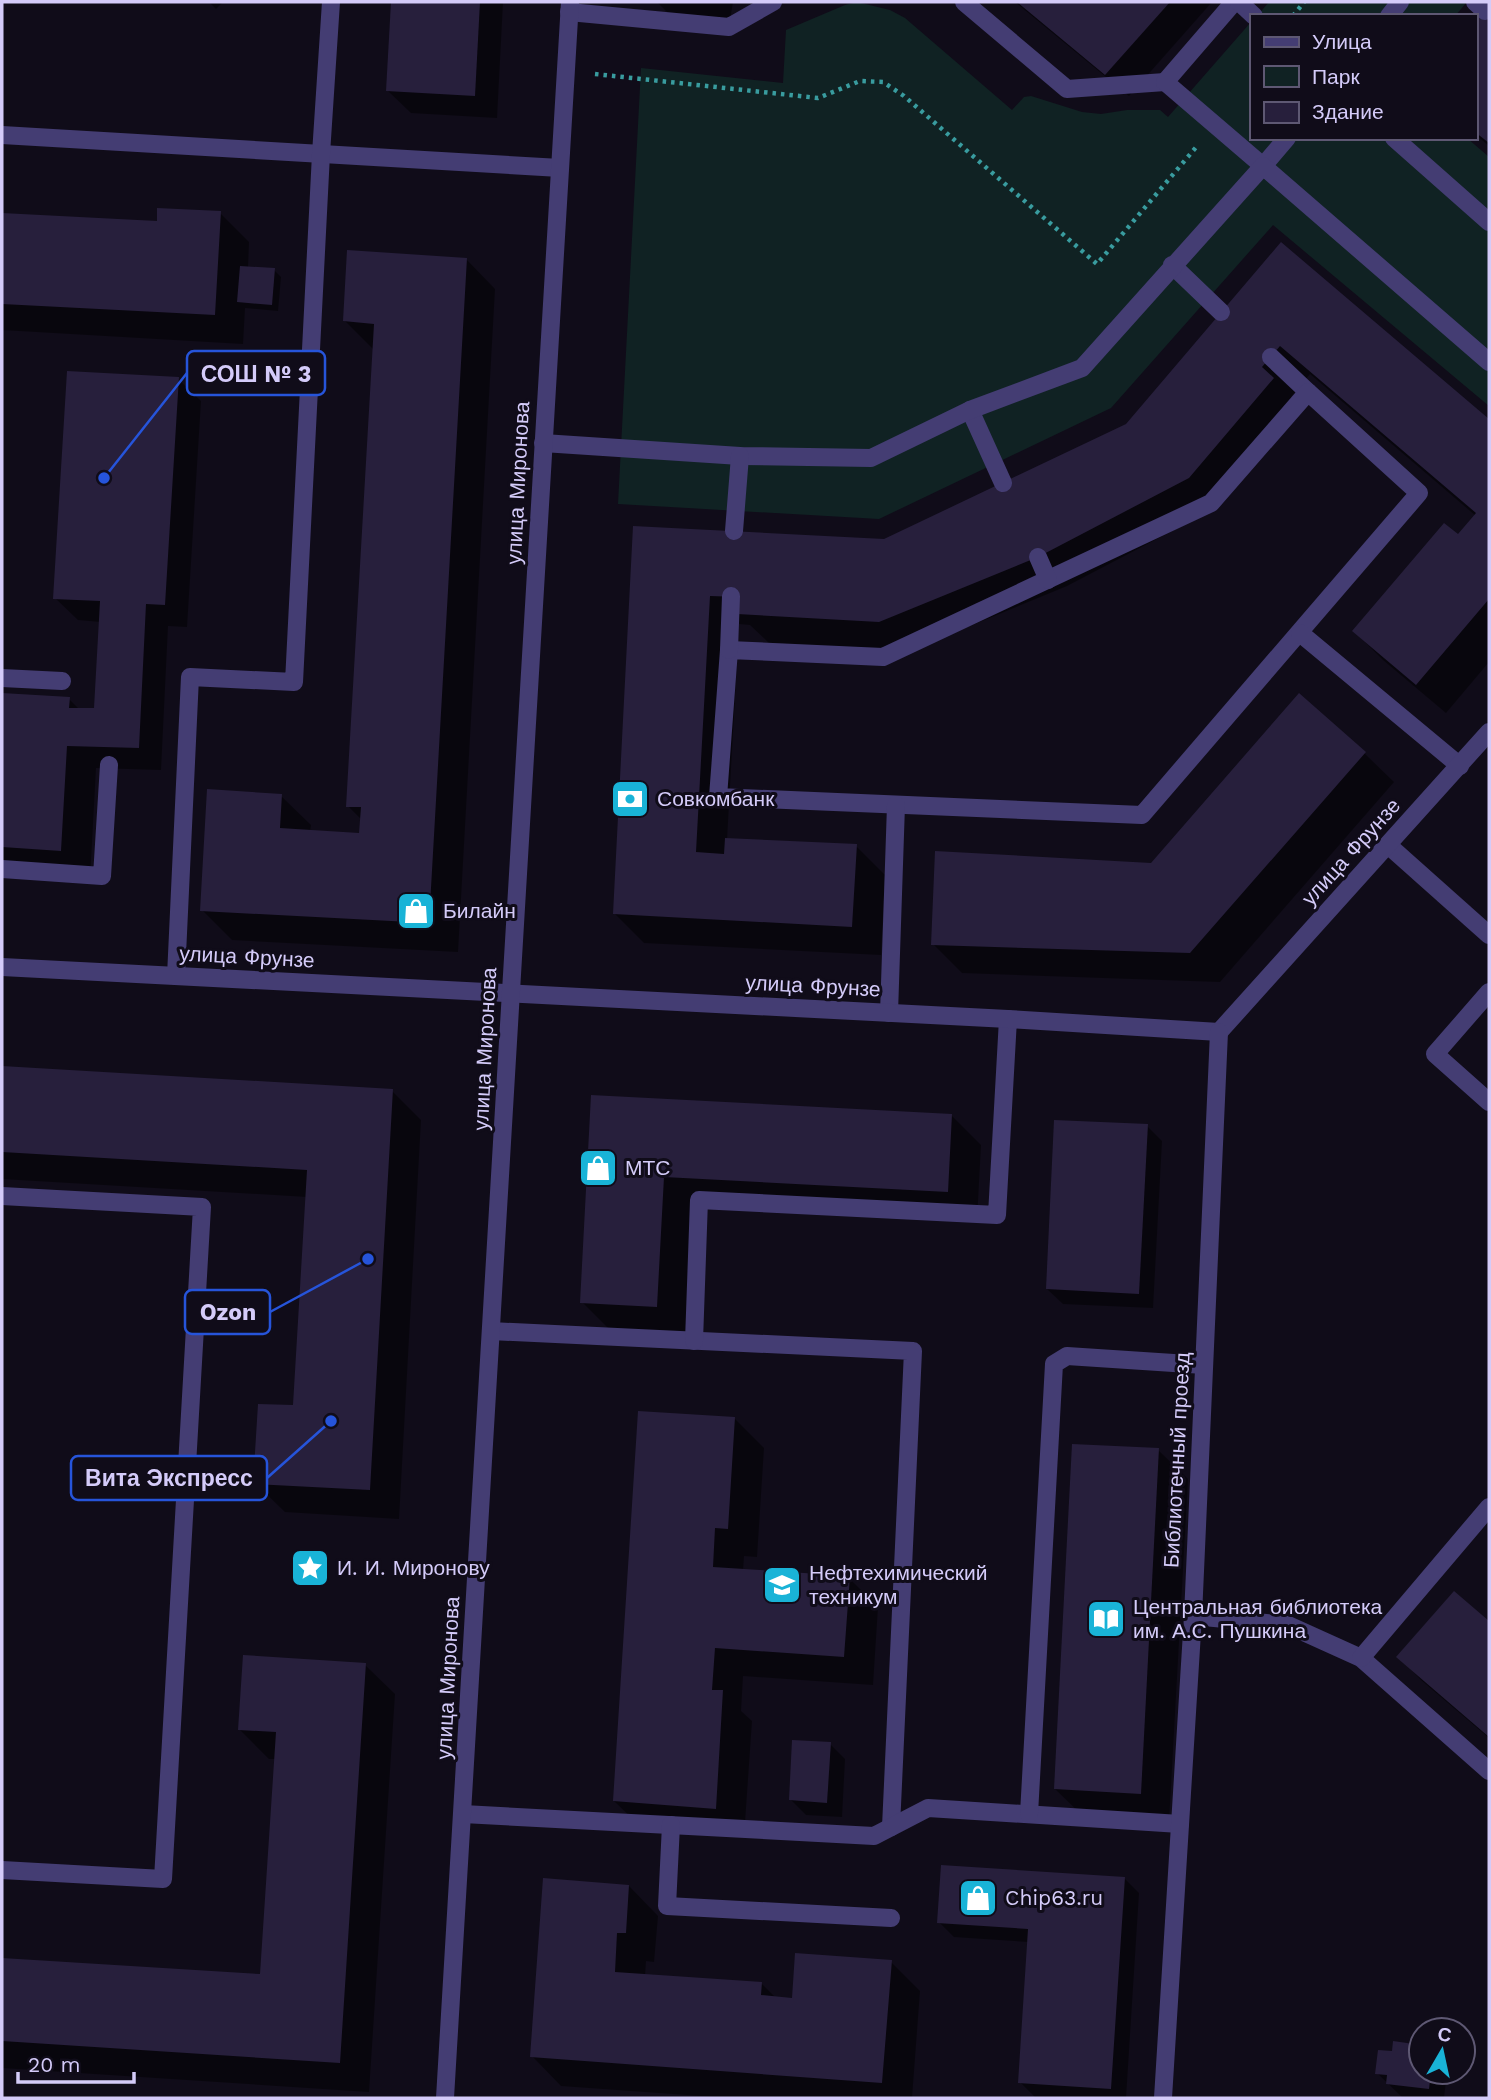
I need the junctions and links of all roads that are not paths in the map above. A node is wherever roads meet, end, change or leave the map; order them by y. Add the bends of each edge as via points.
1 (331, 2) edge
2 (773, 2) edge
3 (964, 2) edge
4 (1237, 2) edge
5 (570, 7) edge
6 (1252, 14) edge
7 (1165, 82) junction
8 (2, 135) edge
9 (1285, 140) edge
10 (1396, 140) edge
11 (321, 154) junction
12 (1263, 166) junction
13 (560, 168) junction
14 (1489, 222) edge
15 (1172, 265) junction
16 (1221, 312) dead end
17 (1271, 357) dead end
18 (1489, 362) edge
19 (1308, 392) junction
20 (970, 410) junction
21 (543, 443) junction
22 (740, 456) junction
23 (1003, 483) dead end
24 (734, 531) dead end
25 (1038, 557) dead end
26 (1048, 580) junction
27 (731, 596) dead end
28 (1300, 633) junction
29 (729, 650) junction
30 (2, 678) edge
31 (62, 681) dead end
32 (1489, 732) edge
33 (109, 765) dead end
34 (1460, 766) junction
35 (896, 805) junction
36 (1388, 845) junction
37 (2, 869) edge
38 (1489, 935) edge
39 (2, 967) edge
40 (176, 976) junction
41 (1489, 992) edge
42 (511, 993) junction
43 (889, 1013) junction
44 (1008, 1019) junction
45 (1219, 1032) junction
46 (1489, 1102) edge
47 (2, 1196) edge
48 (491, 1331) junction
49 (694, 1341) junction
50 (1204, 1365) junction
51 (1489, 1507) edge
52 (1193, 1616) junction
53 (1361, 1658) junction
54 (1489, 1771) edge
55 (463, 1814) junction
56 (1029, 1814) junction
57 (1180, 1824) junction
58 (671, 1825) junction
59 (891, 1827) junction
60 (2, 1870) edge
61 (891, 1917) dead end
62 (444, 2098) edge
63 (1163, 2098) edge

1 - 11 street
2 - 5 street via 729,27
3 - 7 street via 1067,89
4 - 6 street
4 - 7 street
5 - 13 street, улица Миронова
7 - 12 street
8 - 11 street
9 - 12 street
10 - 14 street
11 - 13 street
11 - 40 street via 294,682 190,677
12 - 15 street
12 - 18 street
13 - 21 street, улица Миронова
15 - 16 street
15 - 20 street via 1082,368
17 - 19 street
19 - 26 street via 1211,503
19 - 28 street via 1419,493
20 - 22 street via 871,458
20 - 23 street
21 - 22 street
21 - 42 street, улица Миронова
22 - 24 street
25 - 26 street
26 - 29 street via 883,657
27 - 29 street
28 - 34 street
28 - 35 street via 1143,815
29 - 35 street via 718,797
30 - 31 street
32 - 34 street, улица Фрунзе
33 - 37 street via 102,876
34 - 36 street, улица Фрунзе
35 - 43 street
36 - 38 street
36 - 45 street, улица Фрунзе
39 - 40 street, улица Фрунзе
40 - 42 street, улица Фрунзе
41 - 46 street via 1435,1054
42 - 43 street, улица Фрунзе
42 - 48 street, улица Миронова
43 - 44 street, улица Фрунзе
44 - 45 street, улица Фрунзе
44 - 49 street via 997,1215 699,1200
45 - 50 street, Библиотечный проезд
47 - 60 street via 202,1207 163,1879
48 - 49 street
48 - 55 street, улица Миронова
49 - 59 street via 913,1352
50 - 52 street, Библиотечный проезд
50 - 56 street via 1067,1356 1054,1364
51 - 53 street
52 - 53 street via 1288,1625
52 - 57 street, Библиотечный проезд
53 - 54 street
55 - 58 street
55 - 62 street, улица Миронова
56 - 57 street
56 - 59 street via 928,1808
57 - 63 street, Библиотечный проезд
58 - 59 street via 874,1836
58 - 61 street via 667,1906

